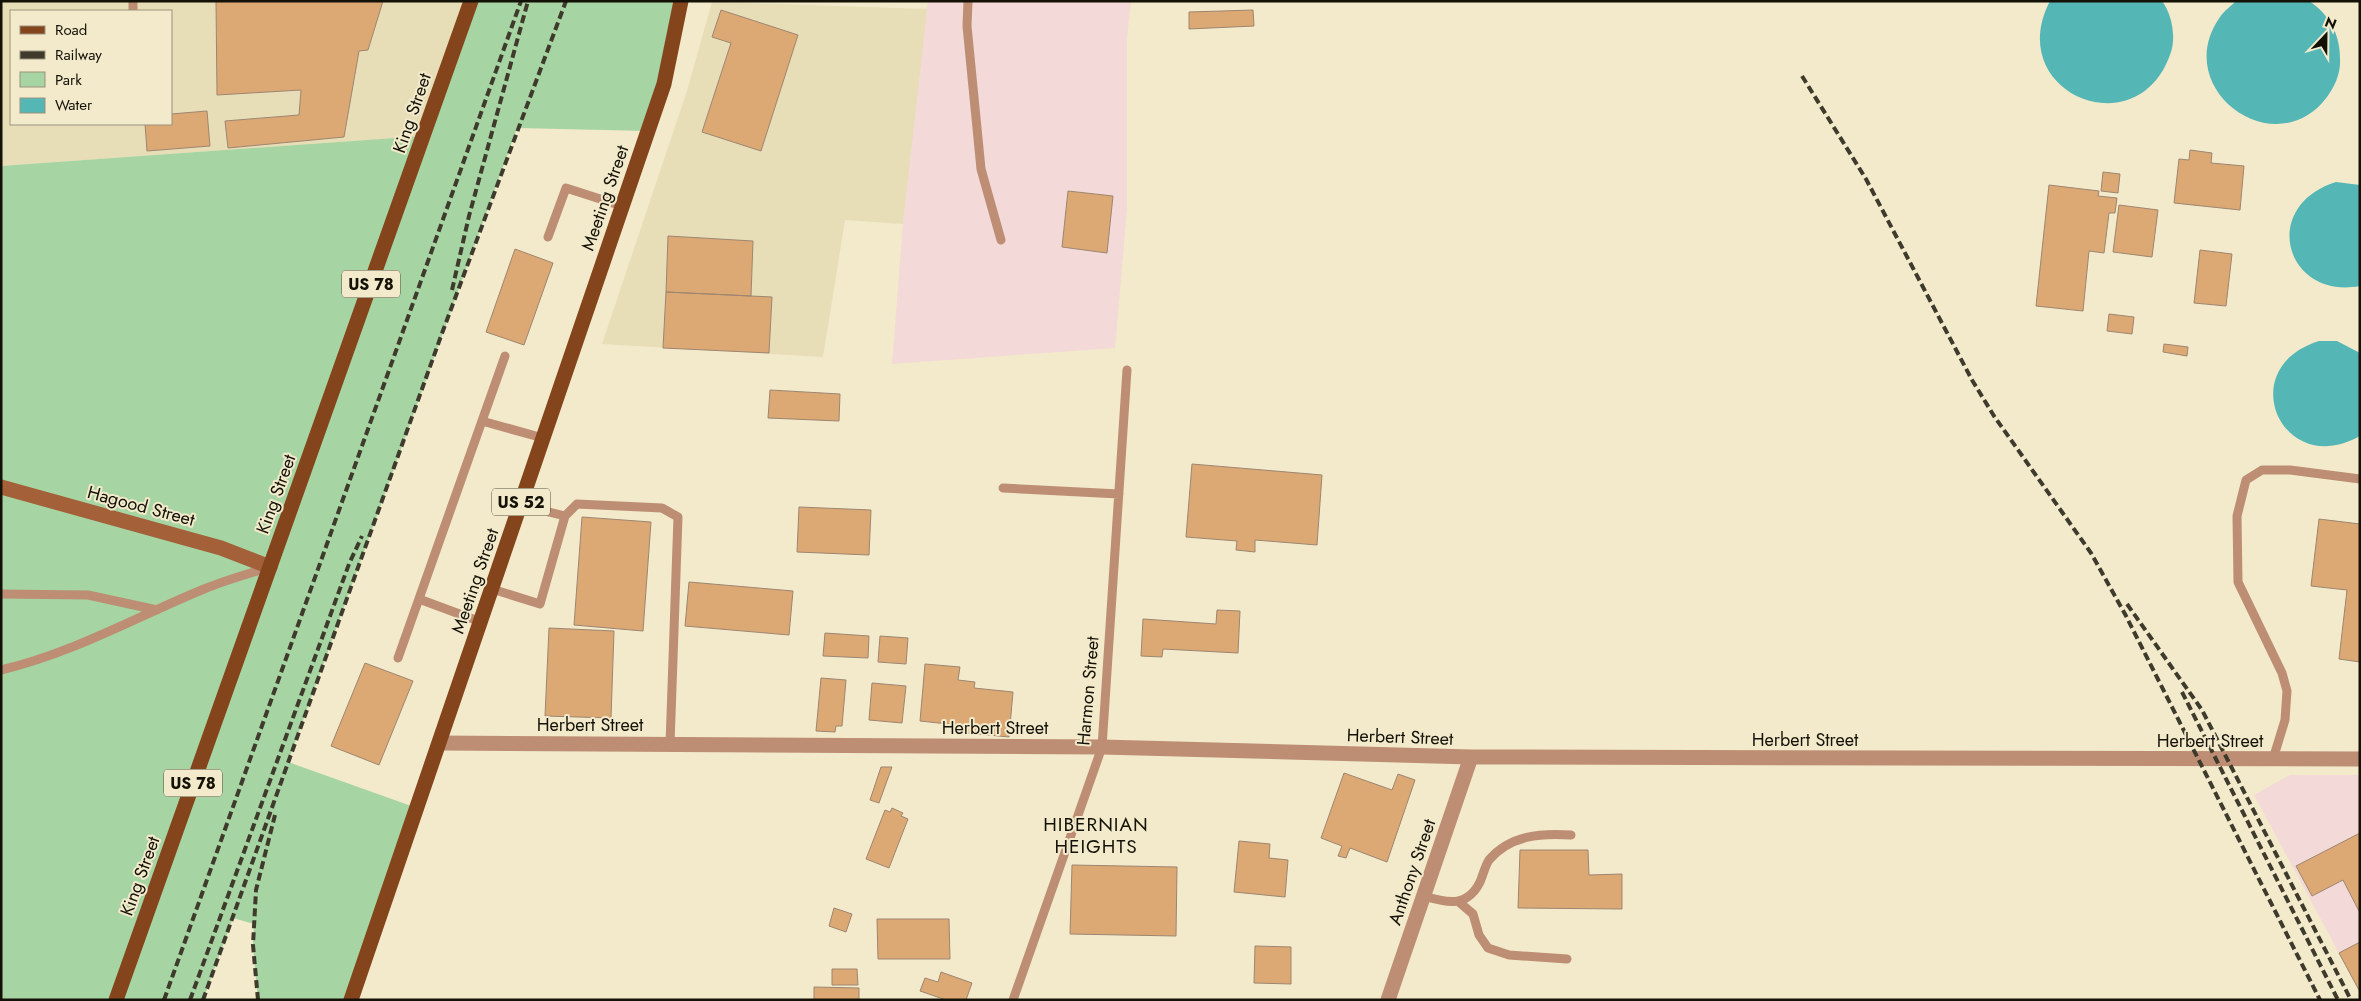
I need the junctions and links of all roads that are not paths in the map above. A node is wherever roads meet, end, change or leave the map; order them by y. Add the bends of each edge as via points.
1 (471, 1) edge
2 (681, 1) edge
3 (968, 1) edge
4 (622, 206) junction
5 (548, 237) dead end
6 (1001, 240) dead end
7 (505, 356) dead end
8 (1127, 370) dead end
9 (482, 421) junction
10 (543, 438) junction
11 (2360, 479) edge
12 (1, 487) edge
13 (1003, 488) dead end
14 (1119, 494) junction
15 (520, 505) junction
16 (565, 516) junction
17 (270, 567) junction
18 (492, 589) junction
19 (1, 594) edge
20 (419, 599) junction
21 (157, 610) junction
22 (481, 622) junction
23 (398, 658) dead end
24 (1, 670) edge
25 (440, 744) junction
26 (670, 744) junction
27 (1102, 747) junction
28 (1471, 757) junction
29 (2273, 759) junction
30 (2360, 759) edge
31 (1571, 835) dead end
32 (1424, 896) junction
33 (1459, 902) junction
34 (1567, 958) dead end
35 (116, 1000) edge
36 (351, 1000) edge
37 (1013, 1000) edge
38 (1388, 1000) edge

1 - 17 main road, King Street / US 78
2 - 4 main road, Meeting Street / US 52 via 664,84
3 - 6 lane via 967,26 981,169
4 - 5 lane via 566,188
4 - 10 main road, Meeting Street / US 52
7 - 9 lane
8 - 14 lane, Harmon Street
9 - 10 lane
9 - 20 lane
10 - 15 main road, Meeting Street / US 52
11 - 29 lane via 2290,470 2262,470 2246,480 2237,516 2238,582 2282,672 2287,691 2284,720
12 - 17 street, Hagood Street via 221,548
13 - 14 lane
14 - 27 lane, Harmon Street
15 - 16 lane
15 - 18 main road, Meeting Street / US 52
16 - 18 lane via 540,604
16 - 26 lane via 577,504 662,508 678,517
17 - 21 lane via 205,588
17 - 35 main road, King Street / US 78
18 - 22 main road, Meeting Street / US 52
19 - 21 lane via 88,595
20 - 22 lane
20 - 23 lane
21 - 24 lane via 43,659
22 - 25 main road, Meeting Street / US 52
25 - 26 street, Herbert Street
25 - 36 main road, Meeting Street / US 52
26 - 27 street, Herbert Street
27 - 28 street, Herbert Street
27 - 37 lane, Harmon Street
28 - 29 street, Herbert Street
28 - 32 street, Anthony Street
29 - 30 street, Herbert Street
31 - 33 lane via 1541,833 1508,844 1489,861 1474,892
32 - 33 lane
32 - 38 street, Anthony Street
33 - 34 lane via 1473,914 1479,935 1488,948 1509,955

